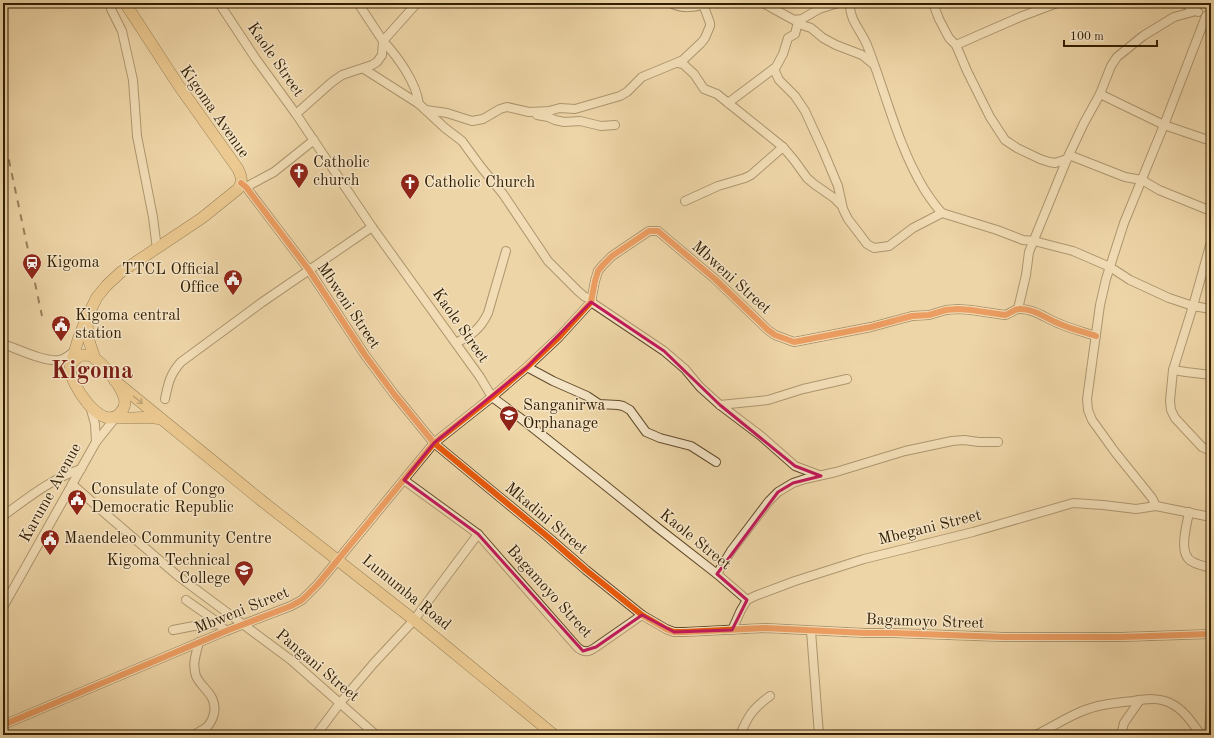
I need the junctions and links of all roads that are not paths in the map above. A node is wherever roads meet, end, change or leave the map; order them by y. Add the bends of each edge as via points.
1 (112, 3) edge
2 (125, 3) edge
3 (220, 3) edge
4 (358, 3) edge
5 (416, 3) edge
6 (671, 3) edge
7 (763, 3) edge
8 (838, 3) edge
9 (850, 3) edge
10 (933, 3) edge
11 (1057, 3) edge
12 (1184, 3) edge
13 (705, 4) edge
14 (1196, 11) junction
15 (1209, 18) edge
16 (796, 21) junction
17 (383, 41) junction
18 (956, 45) junction
19 (678, 63) junction
20 (873, 64) junction
21 (364, 69) junction
22 (774, 69) junction
23 (1100, 94) junction
24 (728, 103) junction
25 (419, 104) junction
26 (426, 110) junction
27 (529, 112) junction
28 (296, 114) junction
29 (615, 125) dead end
30 (1164, 125) junction
31 (314, 140) junction
32 (1211, 141) edge
33 (783, 147) junction
34 (1068, 157) junction
35 (1142, 180) junction
36 (244, 186) junction
37 (685, 201) dead end
38 (844, 209) junction
39 (1211, 211) edge
40 (942, 213) junction
41 (372, 227) junction
42 (1034, 241) junction
43 (1211, 242) edge
44 (157, 249) junction
45 (506, 251) dead end
46 (1110, 267) junction
47 (309, 270) junction
48 (591, 301) junction
49 (1193, 306) junction
50 (1018, 309) junction
51 (1211, 309) edge
52 (86, 319) junction
53 (1096, 336) junction
54 (456, 343) junction
55 (3, 344) edge
56 (76, 350) junction
57 (95, 358) junction
58 (71, 364) junction
59 (527, 367) junction
60 (1173, 370) junction
61 (1211, 376) edge
62 (847, 379) dead end
63 (115, 381) junction
64 (492, 397) junction
65 (165, 399) dead end
66 (89, 404) junction
67 (720, 405) junction
68 (116, 418) junction
69 (161, 419) junction
70 (96, 442) junction
71 (998, 442) dead end
72 (434, 443) junction
73 (1211, 451) edge
74 (716, 462) dead end
75 (81, 469) junction
76 (822, 476) junction
77 (404, 480) junction
78 (72, 484) junction
79 (1156, 506) junction
80 (1188, 512) junction
81 (3, 516) edge
82 (1211, 517) edge
83 (478, 534) junction
84 (338, 559) junction
85 (1211, 568) edge
86 (717, 574) junction
87 (186, 600) dead end
88 (747, 600) junction
89 (3, 607) edge
90 (642, 615) junction
91 (414, 620) junction
92 (219, 624) junction
93 (244, 625) junction
94 (173, 630) dead end
95 (732, 630) junction
96 (226, 631) junction
97 (811, 631) junction
98 (1211, 634) edge
99 (199, 642) junction
100 (770, 696) dead end
101 (1140, 700) junction
102 (1211, 702) edge
103 (340, 703) junction
104 (1211, 712) edge
105 (3, 726) edge
106 (194, 735) edge
107 (316, 735) edge
108 (376, 735) edge
109 (554, 735) edge
110 (740, 735) edge
111 (819, 735) edge
112 (1036, 735) edge
113 (1121, 735) edge
114 (1201, 735) edge
115 (1210, 735) edge

1 - 44 street via 111,9 122,31 133,80 137,136 154,217
2 - 36 main road, Kigoma Avenue via 238,169
3 - 28 street, Kaole Street
4 - 17 street
5 - 17 street
6 - 13 street via 695,7
7 - 16 street
8 - 16 street
9 - 20 street via 853,20
10 - 18 street via 949,38
11 - 18 street
12 - 14 street
13 - 19 street via 710,23 709,31 691,54
14 - 15 street
14 - 23 street via 1164,22 1126,49 1111,66
15 - 30 street
16 - 20 street via 836,45 862,55
16 - 22 street via 795,34 788,38 783,54
17 - 21 street via 382,55 378,62
17 - 25 street via 406,72 418,96
18 - 34 street via 990,117 1005,140 1049,162
19 - 24 street via 686,66 704,89 717,94
19 - 27 street via 642,77 628,92 620,96 575,109
20 - 40 street via 900,142 916,176 936,208
21 - 25 street
21 - 28 street via 342,75
22 - 24 street
22 - 38 street via 779,80 797,100 811,122 838,186
23 - 30 street
23 - 34 street
24 - 33 street
25 - 26 street
26 - 27 street via 472,121 507,107
26 - 48 street via 462,141 503,194 548,261
27 - 29 street via 564,122
28 - 31 street, Kaole Street
30 - 32 street
30 - 35 street
31 - 36 street via 274,172
31 - 41 street, Kaole Street
33 - 37 street via 751,175
33 - 38 street via 807,178 834,198
34 - 35 street via 1125,177
34 - 42 street
35 - 39 street via 1159,190
35 - 46 street via 1124,223
36 - 44 main road, Kigoma Avenue
36 - 47 street, Mbweni Street
38 - 40 street via 858,234 874,248 892,245 913,228
40 - 42 street via 1023,240
41 - 47 street, Mbweni Street
41 - 54 street, Kaole Street
42 - 46 street via 1073,251
42 - 50 street via 1029,252
43 - 49 street
44 - 52 main road, Kigoma Avenue via 121,272 107,285 97,297
45 - 54 street via 484,322 479,329
46 - 49 street via 1153,291
46 - 53 street via 1100,305
47 - 65 street, Mbweni Street via 181,362 173,371
47 - 72 street, Mbweni Street via 365,355
48 - 50 street, Mbweni Street via 598,271 603,265 649,230 653,230 658,231 715,279 768,330 791,342 946,310 970,310 1005,315
48 - 59 street, Mbweni Street
48 - 67 street via 664,351
49 - 51 street
49 - 60 street
50 - 53 street, Mbweni Street via 1035,312 1060,324
52 - 56 main road, Kigoma Avenue
52 - 57 main road via 88,338
53 - 79 street via 1087,399 1088,410 1092,420
54 - 64 street, Kaole Street
55 - 56 street via 52,360 66,358
56 - 58 main road, Kigoma Avenue
57 - 58 main road via 82,355
57 - 63 main road
58 - 66 main road via 72,377
59 - 64 street, Mbweni Street
59 - 74 street via 599,404 623,406 630,410 646,432 691,446
60 - 61 street
60 - 73 street via 1170,401 1173,414 1202,447
62 - 67 street via 768,400
63 - 68 main road via 125,404
63 -> 69 main road, Lumumba Road
64 - 72 street, Mbweni Street
64 - 86 street, Kaole Street
66 - 68 main road via 98,414 108,419
66 - 70 street via 95,424
67 - 76 street via 795,466
68 - 69 main road
68 - 70 street, Karume Avenue
69 - 84 main road, Lumumba Road
70 - 75 street, Karume Avenue
71 - 76 street via 952,441 905,451
72 - 77 street, Mbweni Street
72 - 90 street, Mkadini Street
75 - 78 street, Karume Avenue
75 - 81 street via 55,479
76 - 86 street via 793,483 778,492 731,551
77 - 83 street, Bagamoyo Street
77 - 84 street, Mbweni Street
78 - 89 street, Karume Avenue
78 - 93 street, Pangani Street via 178,576
79 - 80 street, Mbegani Street
79 - 88 street, Mbegani Street via 1136,509 1073,503 973,532 864,559 795,581
80 - 82 street, Mbegani Street
80 - 85 street via 1184,536 1186,556 1192,562
83 - 90 street, Bagamoyo Street via 583,652 596,648
83 - 91 street
84 - 91 main road, Lumumba Road
84 - 93 street, Mbweni Street via 302,600
86 - 88 street, Kaole Street
87 - 92 street
88 - 95 street
90 - 95 street, Bagamoyo Street via 674,632
91 - 103 street
91 - 109 main road, Lumumba Road
92 - 94 street
92 - 96 street
93 - 96 street, Mbweni Street
93 - 103 street, Pangani Street via 292,660
95 - 97 street, Bagamoyo Street via 766,628
96 - 99 street, Mbweni Street
97 - 98 street, Bagamoyo Street via 1003,637
97 - 111 street
99 - 105 street, Mbweni Street
99 - 106 street via 194,661 196,674 212,698 215,708 213,718 206,727
100 - 110 street via 752,711
101 - 112 street via 1090,709
101 - 113 street via 1124,723
101 - 114 street via 1164,700 1173,704
102 - 104 street
103 - 107 street
103 - 108 street, Pangani Street
104 - 115 street

